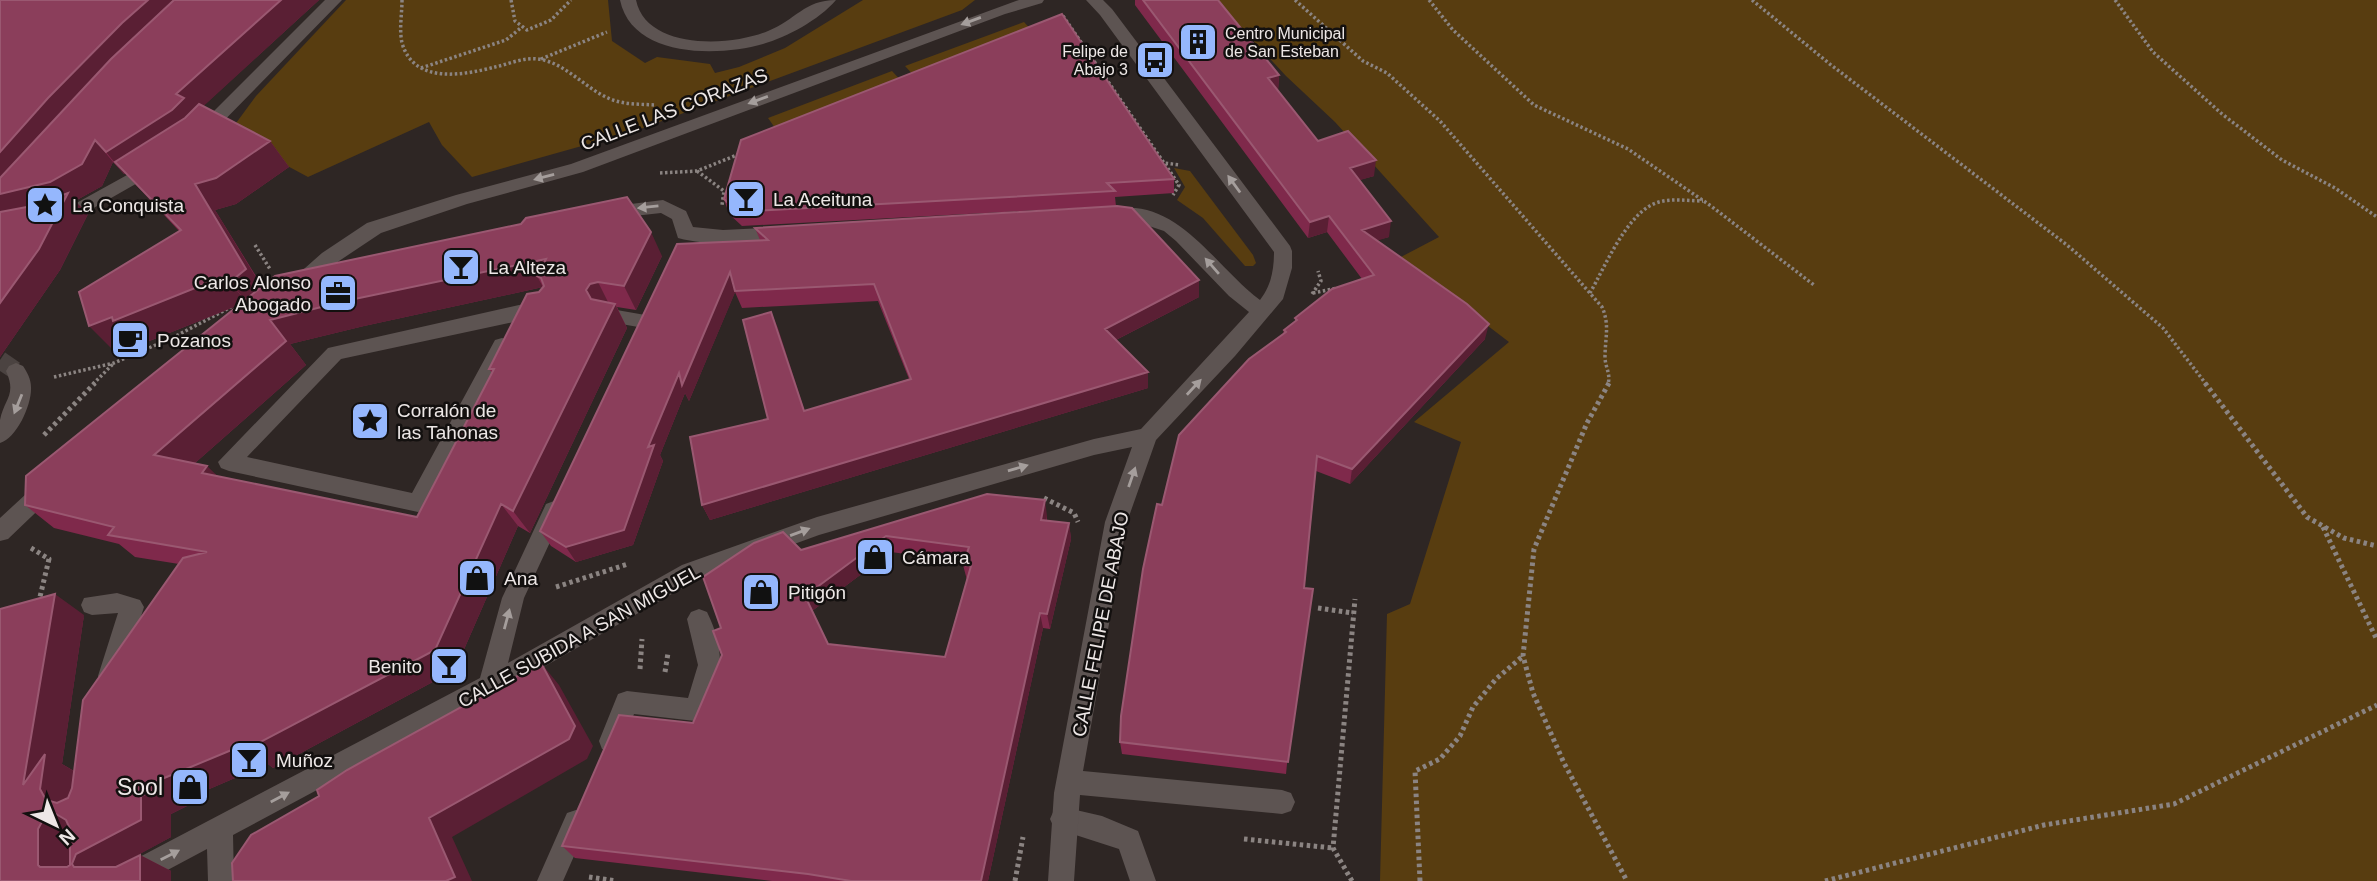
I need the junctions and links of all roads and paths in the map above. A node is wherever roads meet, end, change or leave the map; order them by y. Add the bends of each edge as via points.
1 (334, 0) edge
2 (402, 0) edge
3 (511, 0) edge
4 (571, 0) edge
5 (628, 0) edge
6 (828, 0) edge
7 (1036, 0) edge
8 (1094, 0) edge
9 (1295, 0) edge
10 (1429, 0) edge
11 (1752, 0) edge
12 (2115, 0) edge
13 (522, 27) junction
14 (1061, 27) edge
15 (608, 32) dead end
16 (541, 59) junction
17 (421, 68) junction
18 (667, 106) dead end
19 (747, 152) edge
20 (1164, 163) junction
21 (1184, 166) dead end
22 (1170, 200) edge
23 (1704, 201) junction
24 (721, 213) dead end
25 (593, 215) edge
26 (1091, 216) edge
27 (2377, 217) edge
28 (0, 229) edge
29 (805, 232) edge
30 (685, 233) junction
31 (674, 256) edge
32 (361, 257) edge
33 (329, 258) junction
34 (1814, 285) dead end
35 (1343, 286) edge
36 (285, 293) edge
37 (1313, 293) dead end
38 (1590, 293) junction
39 (654, 299) edge
40 (232, 307) edge
41 (546, 309) edge
42 (519, 312) junction
43 (1262, 312) junction
44 (611, 316) edge
45 (644, 321) junction
46 (632, 346) edge
47 (114, 363) junction
48 (16, 371) dead end
49 (65, 374) dead end
50 (0, 435) edge
51 (1147, 436) junction
52 (39, 440) dead end
53 (59, 478) edge
54 (561, 497) edge
55 (1048, 498) dead end
56 (1036, 499) edge
57 (2322, 527) junction
58 (0, 532) edge
59 (2377, 546) edge
60 (30, 548) dead end
61 (639, 561) dead end
62 (547, 590) dead end
63 (1355, 599) dead end
64 (92, 605) dead end
65 (38, 607) edge
66 (1318, 608) dead end
67 (1353, 613) junction
68 (699, 619) dead end
69 (2377, 640) edge
70 (669, 642) dead end
71 (1523, 656) junction
72 (490, 685) junction
73 (103, 697) edge
74 (653, 705) junction
75 (2377, 705) edge
76 (601, 763) edge
77 (1070, 782) junction
78 (586, 799) edge
79 (1282, 802) dead end
80 (1063, 819) junction
81 (220, 830) junction
82 (120, 881) edge
83 (221, 881) edge
84 (550, 881) edge
85 (1061, 881) edge
86 (1143, 881) edge
87 (1352, 881) edge
88 (1420, 881) edge
89 (1627, 881) edge
90 (1825, 881) edge

1 - 28 street via 181,149 77,210
2 - 17 path via 404,50
3 - 13 path via 515,22
4 - 13 path via 551,20 532,30
5 - 6 street via 632,16 649,33 685,44 725,45 773,36
7 -> 33 street, CALLE LAS CORAZAS via 577,168 374,228
43 -> 8 street, CALLE FELIPE DE ABAJO via 1276,294 1283,251
9 - 38 path via 1440,121
10 - 23 path via 1453,30 1534,104 1629,149
11 - 57 path via 2067,245 2163,328 2294,502
12 - 27 path via 2153,52 2222,114 2282,160
13 - 17 path via 506,40
14 - 20 path via 1070,24
15 - 16 path
16 - 17 path via 450,76
16 - 18 path via 618,102
19 - 24 path via 697,171 724,191
20 - 21 path
20 - 22 path via 1179,185
23 - 34 path
23 - 38 path via 1669,200 1650,205 1638,215
30 -> 25 street via 680,215 663,206
43 -> 26 street via 1231,288 1184,235 1153,218
29 - 30 street via 723,237
30 - 31 street
32 - 33 street
33 - 36 street, CALLE LAS CORAZAS
35 - 37 path
38 - 71 path via 1608,321 1605,359 1610,377 1534,549
39 - 45 street
40 - 47 path
41 - 42 street
42 - 42 street via 418,503 229,462 335,353
51 -> 43 street, CALLE FELIPE DE ABAJO
44 - 45 street
45 - 46 street
47 - 49 path
47 - 52 path
48 -> 50 street via 22,392
72 -> 51 street, CALLE SUBIDA A SAN MIGUEL via 690,572 817,526
77 -> 51 street, CALLE FELIPE DE ABAJO via 1116,522
53 - 58 street
72 -> 54 street via 513,598
55 - 56 path
57 - 59 path
57 - 69 path
60 - 65 path via 50,559
61 - 62 path
63 - 67 path
64 - 73 street via 132,607
66 - 67 path
67 - 87 path via 1333,848
68 - 74 street via 712,658 695,710
70 - 74 path via 667,667
71 - 88 path via 1496,678 1473,707 1460,736 1440,758 1415,771
71 - 89 path via 1533,693 1564,763
81 -> 72 street, CALLE SUBIDA A SAN MIGUEL
74 - 76 street via 628,702
75 - 90 path via 2174,804 2044,825
77 - 79 street
77 - 80 street, CALLE FELIPE DE ABAJO
78 - 84 street
80 - 85 street, CALLE FELIPE DE ABAJO
80 - 86 street via 1129,840
82 -> 81 street, CALLE SUBIDA A SAN MIGUEL
81 - 83 street

